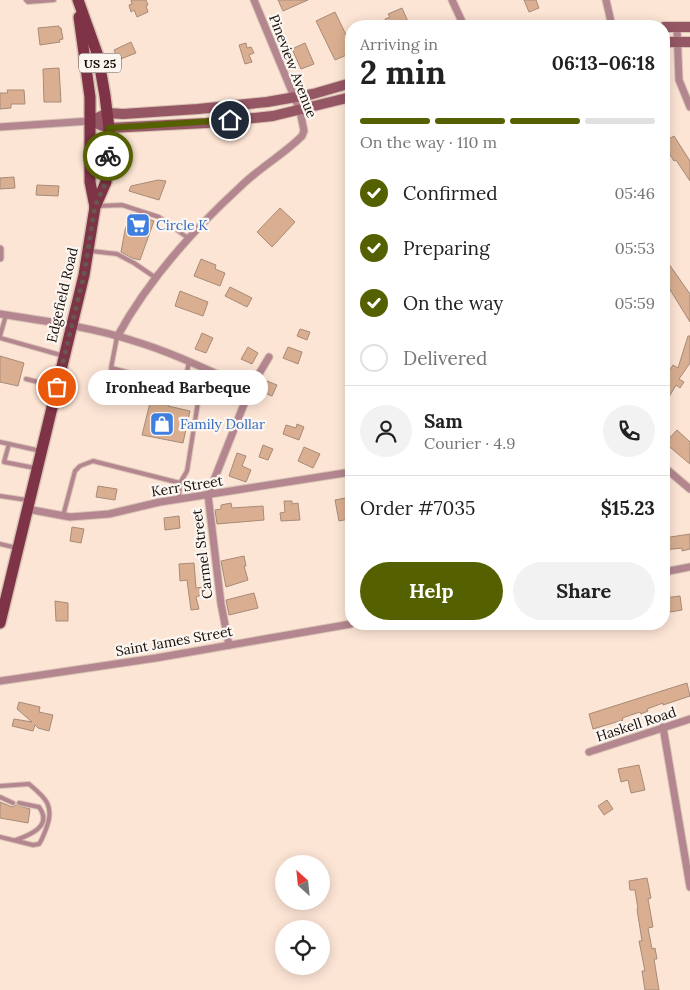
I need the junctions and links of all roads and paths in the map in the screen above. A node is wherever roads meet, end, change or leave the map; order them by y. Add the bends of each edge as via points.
1 (26, 0) edge
2 (54, 0) edge
3 (77, 0) edge
4 (254, 0) edge
5 (452, 0) edge
6 (606, 0) edge
7 (461, 20) edge
8 (611, 20) edge
9 (670, 27) edge
10 (677, 27) junction
11 (690, 27) edge
12 (670, 42) edge
13 (678, 42) junction
14 (690, 42) edge
15 (345, 85) edge
16 (294, 98) junction
17 (345, 99) edge
18 (690, 107) edge
19 (300, 110) junction
20 (108, 113) junction
21 (90, 121) junction
22 (0, 127) edge
23 (109, 128) junction
24 (95, 206) junction
25 (188, 238) junction
26 (0, 249) edge
27 (88, 250) junction
28 (0, 258) edge
29 (156, 278) junction
30 (3, 315) edge
31 (71, 325) junction
32 (0, 337) edge
33 (117, 337) junction
34 (64, 356) junction
35 (269, 357) dead end
36 (189, 362) junction
37 (138, 375) dead end
38 (26, 379) dead end
39 (57, 387) junction
40 (250, 389) junction
41 (0, 442) edge
42 (9, 444) junction
43 (41, 451) junction
44 (37, 469) junction
45 (670, 472) edge
46 (345, 473) edge
47 (180, 483) junction
48 (690, 489) edge
49 (208, 495) junction
50 (0, 496) edge
51 (179, 498) junction
52 (28, 505) junction
53 (63, 516) junction
54 (0, 544) edge
55 (18, 548) junction
56 (690, 567) edge
57 (670, 571) edge
58 (0, 623) edge
59 (345, 625) edge
60 (229, 645) junction
61 (0, 681) edge
62 (690, 719) edge
63 (663, 727) junction
64 (590, 752) dead end
65 (0, 786) edge
66 (0, 797) edge
67 (13, 802) dead end
68 (19, 804) dead end
69 (0, 837) edge
70 (13, 840) junction
71 (690, 887) edge

1 - 2 lane
3 - 20 main road, Edgefield Road / US 25 via 98,56
3 - 21 main road, Edgefield Road / US 25 via 90,97
4 - 16 street, Pineview Avenue
5 - 7 street
6 - 8 street
9 - 10 main road
10 - 11 main road
10 - 13 street
12 - 13 main road
13 - 14 main road
13 - 18 street via 679,80
15 - 16 main road
16 - 19 street, Pineview Avenue
16 - 20 main road via 241,106
17 - 19 main road
19 - 23 main road via 273,116
19 - 25 street, Pineview Avenue via 302,136 241,185
20 - 21 main road
20 - 23 main road, Edgefield Road / US 25
21 - 22 street
21 - 23 main road
21 - 24 main road, Edgefield Road / US 25 via 90,182
23 - 24 main road, Edgefield Road / US 25 via 106,182
24 - 25 lane via 122,205 159,217
24 - 27 main road, Edgefield Road / US 25
25 - 29 street, Pineview Avenue
26 - 28 street
27 - 29 lane via 117,254
27 - 31 main road, Edgefield Road / US 25
29 - 33 street, Pineview Avenue
30 - 31 street
30 - 32 lane
31 - 33 street
31 - 34 main road, Edgefield Road / US 25
32 - 34 lane
33 - 36 street via 134,340
33 - 37 lane via 111,368
34 - 39 main road, Edgefield Road / US 25
35 - 40 street, Carmel Street
36 - 40 street
36 - 47 lane via 183,391 198,402 187,471
38 - 39 lane
39 - 43 main road, Edgefield Road / US 25
40 - 49 street, Carmel Street
41 - 42 lane
42 - 43 lane
42 - 44 lane via 4,462
43 - 44 main road, Edgefield Road / US 25
44 - 52 main road, Edgefield Road / US 25
45 - 48 street
46 - 49 street, Kerr Street
47 - 51 lane
47 - 53 lane via 93,461 75,471
49 - 51 street, Kerr Street
49 - 60 street, Carmel Street
50 - 52 lane
51 - 53 street, Kerr Street via 109,514
52 - 53 street, Kerr Street
52 - 55 main road, Edgefield Road / US 25
54 - 55 lane
55 - 58 main road, Edgefield Road / US 25
56 - 57 street
59 - 60 street, Saint James Street
60 - 61 street, Saint James Street
62 - 63 street, Haskell Road
63 - 64 street, Haskell Road
63 - 71 street
65 - 70 lane via 29,784 43,795 50,807 48,824 39,844
66 - 67 lane
68 - 70 lane via 38,808 43,819 35,832
69 - 70 lane

